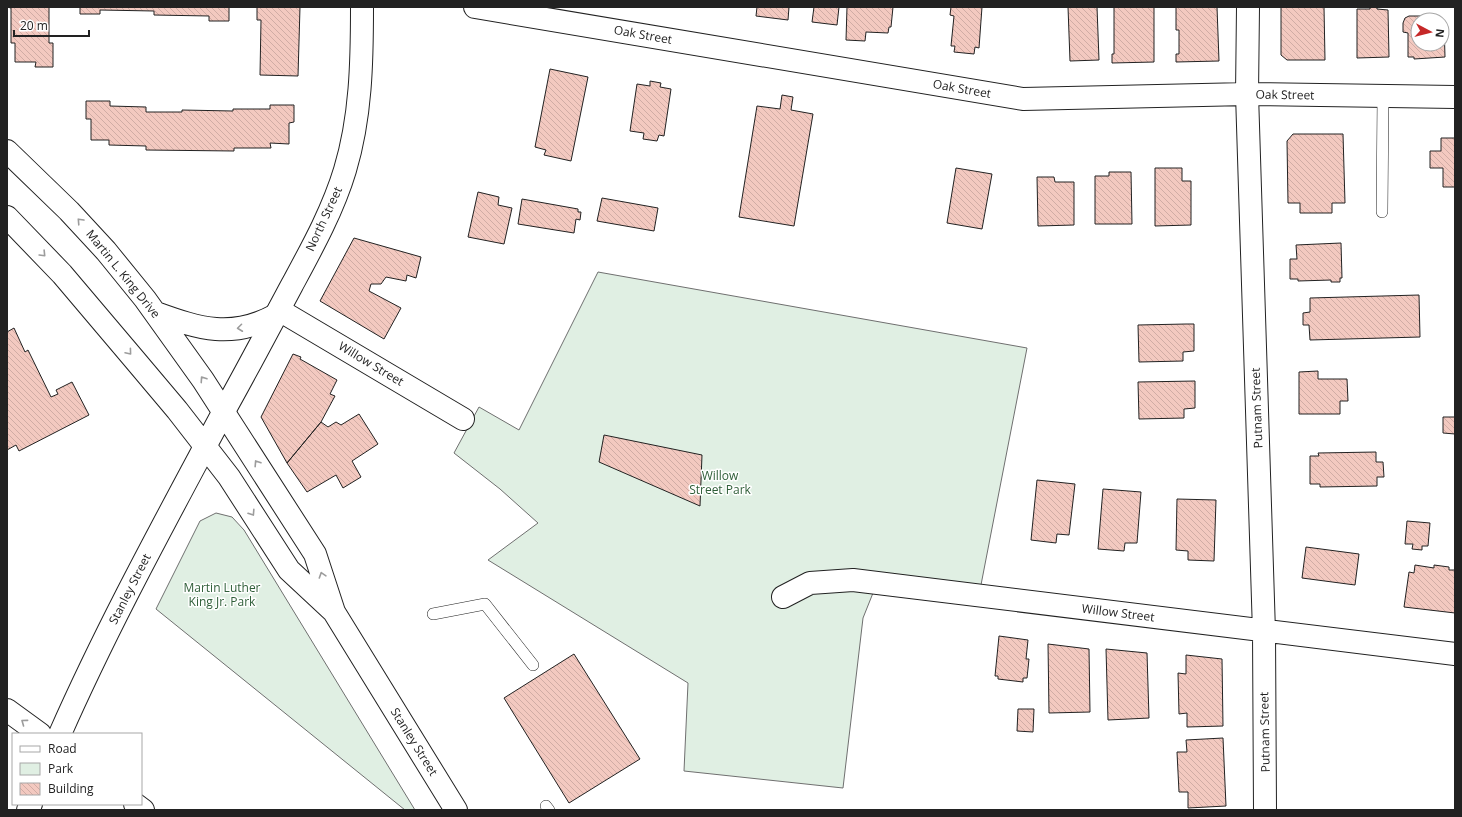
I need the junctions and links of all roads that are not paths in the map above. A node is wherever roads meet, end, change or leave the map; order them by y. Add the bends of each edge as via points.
1 (362, 7) edge
2 (475, 7) edge
3 (1248, 7) edge
4 (1248, 94) junction
5 (1383, 96) junction
6 (1455, 97) edge
7 (7, 151) edge
8 (1382, 212) dead end
9 (7, 218) edge
10 (277, 312) junction
11 (156, 313) junction
12 (224, 411) junction
13 (463, 419) dead end
14 (205, 446) junction
15 (783, 597) dead end
16 (334, 612) junction
17 (433, 614) dead end
18 (1264, 632) junction
19 (1455, 654) edge
20 (533, 665) dead end
21 (7, 710) edge
22 (39, 733) edge
23 (60, 733) edge
24 (456, 810) edge
25 (1265, 810) edge

1 - 10 main road, North Street via 360,94 346,167 327,218
2 - 4 main road, Oak Street via 1023,99
3 - 4 main road, Putnam Street
4 - 5 main road, Oak Street
4 - 18 main road, Putnam Street
5 - 6 main road, Oak Street
5 - 8 lane
11 -> 7 main road, Martin L. King Drive via 88,230
9 -> 14 main road via 81,295
10 -> 11 main road via 250,327 224,329 187,324
10 - 12 main road, North Street
10 - 13 main road, Willow Street
12 -> 11 main road, Martin L. King Drive
12 - 14 main road, Stanley Street
16 -> 12 main road, Stanley Street via 315,554
14 -> 16 main road, Stanley Street via 241,495 289,570
14 - 23 main road, Stanley Street via 88,672
15 - 18 main road, Willow Street via 810,583 853,580
16 - 24 main road, Stanley Street
17 - 20 lane via 485,604
18 - 19 main road, Willow Street
18 - 25 main road, Putnam Street
22 -> 21 main road

